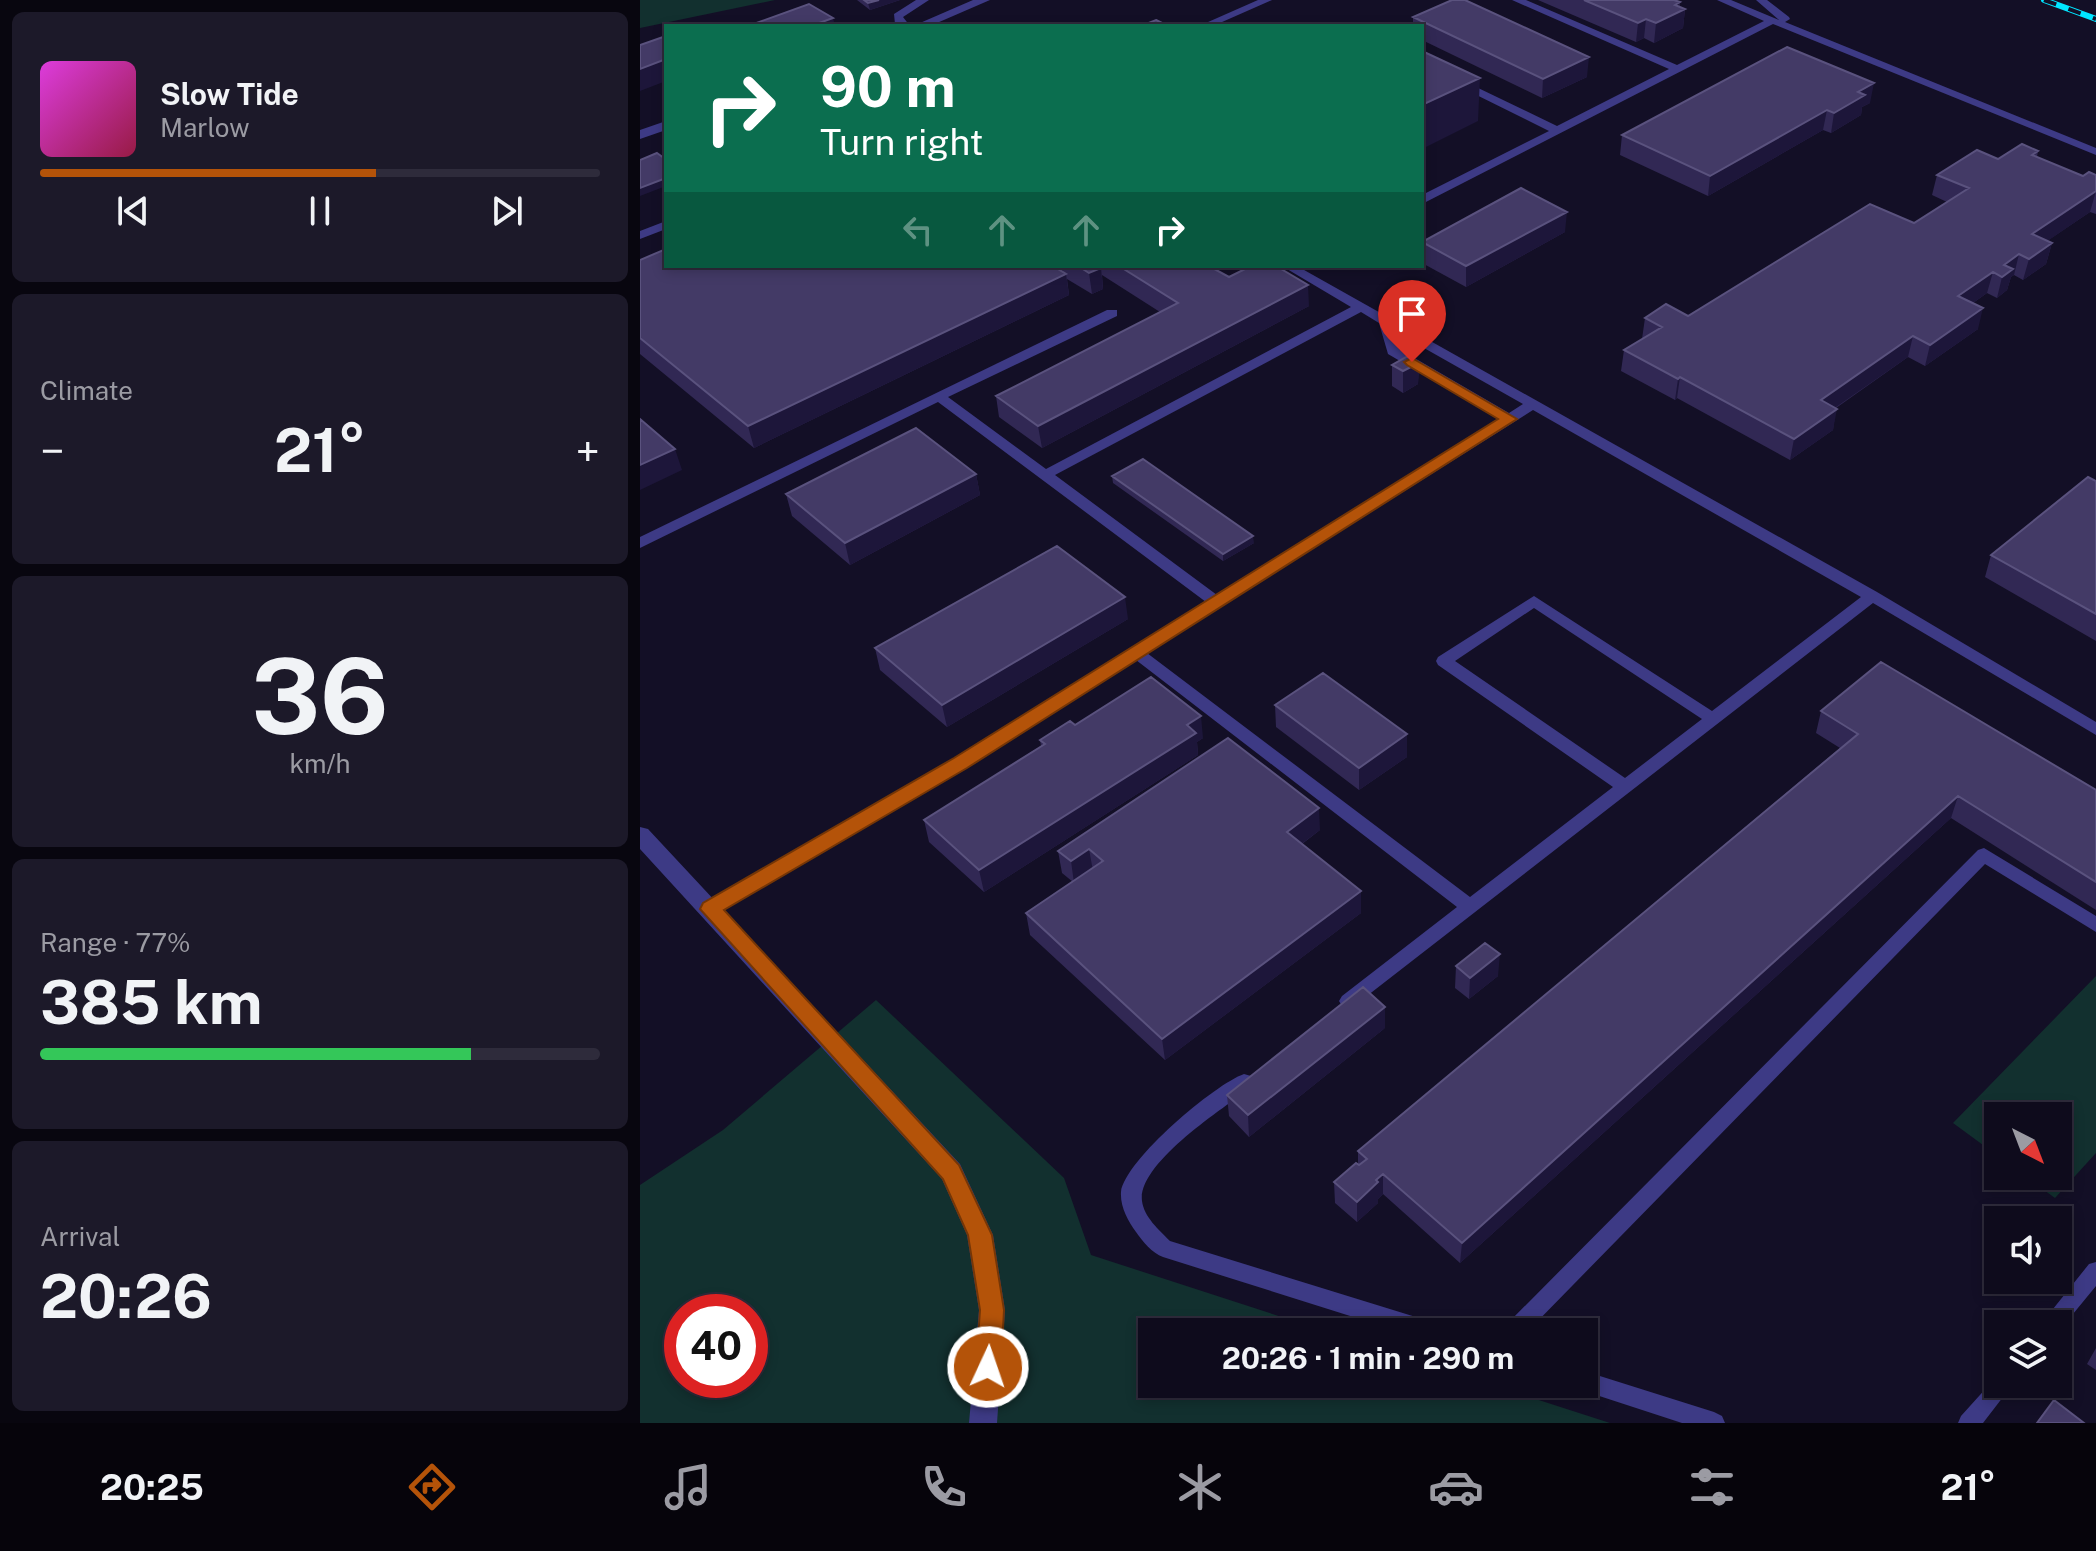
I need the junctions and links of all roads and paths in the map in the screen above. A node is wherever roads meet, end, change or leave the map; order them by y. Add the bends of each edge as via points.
1 (924, 0) edge
2 (984, 0) edge
3 (1267, 0) edge
4 (1517, 0) edge
5 (1722, 0) edge
6 (1761, 0) edge
7 (1773, 20) junction
8 (902, 24) edge
9 (924, 24) edge
10 (1209, 24) edge
11 (1800, 31) junction
12 (1424, 65) edge
13 (1678, 69) junction
14 (664, 126) edge
15 (1558, 131) junction
16 (640, 135) edge
17 (2096, 152) edge
18 (1424, 199) edge
19 (664, 226) edge
20 (640, 235) edge
21 (1293, 268) edge
22 (1361, 307) junction
23 (1112, 313) dead end
24 (1385, 321) junction
25 (939, 396) junction
26 (1533, 404) junction
27 (1509, 419) junction
28 (1045, 475) junction
29 (640, 543) edge
30 (1872, 596) junction
31 (1217, 602) junction
32 (1136, 652) junction
33 (1713, 719) junction
34 (2096, 729) edge
35 (1625, 787) junction
36 (640, 835) edge
37 (1470, 907) junction
38 (710, 909) junction
39 (2096, 925) edge
40 (1336, 1010) edge
41 (1263, 1067) edge
42 (2096, 1271) edge
43 (2064, 1310) edge
44 (1387, 1318) edge
45 (1527, 1318) edge
46 (1598, 1386) edge
47 (1990, 1398) edge
48 (983, 1423) edge
49 (1714, 1423) edge
50 (1969, 1423) edge

1 - 8 lane via 898,16
2 - 9 street
3 - 10 lane
4 - 13 lane
5 - 7 lane
6 - 11 lane
7 - 11 lane
7 - 13 lane
11 - 17 lane
12 - 15 lane
13 - 15 lane
14 - 16 street
15 - 18 lane
19 - 20 lane
21 - 22 lane
22 - 24 lane
22 - 28 lane
23 - 25 lane
24 - 26 lane
24 - 27 lane via 1393,351
25 - 28 lane
25 - 29 lane
26 - 27 lane
26 - 30 lane
27 - 31 lane
28 - 31 lane
30 - 33 lane
30 - 34 lane
31 - 32 lane
32 - 37 lane
32 - 38 lane via 960,763
33 - 35 lane
33 - 35 lane via 1534,601 1444,661
35 - 37 lane
36 - 38 street
37 - 40 lane
38 - 48 street via 951,1172 980,1235 992,1310
39 - 45 lane via 1984,855
41 - 44 lane via 1141,1166 1131,1188 1144,1230 1163,1248
42 - 43 lane
46 - 49 lane
47 - 50 lane

